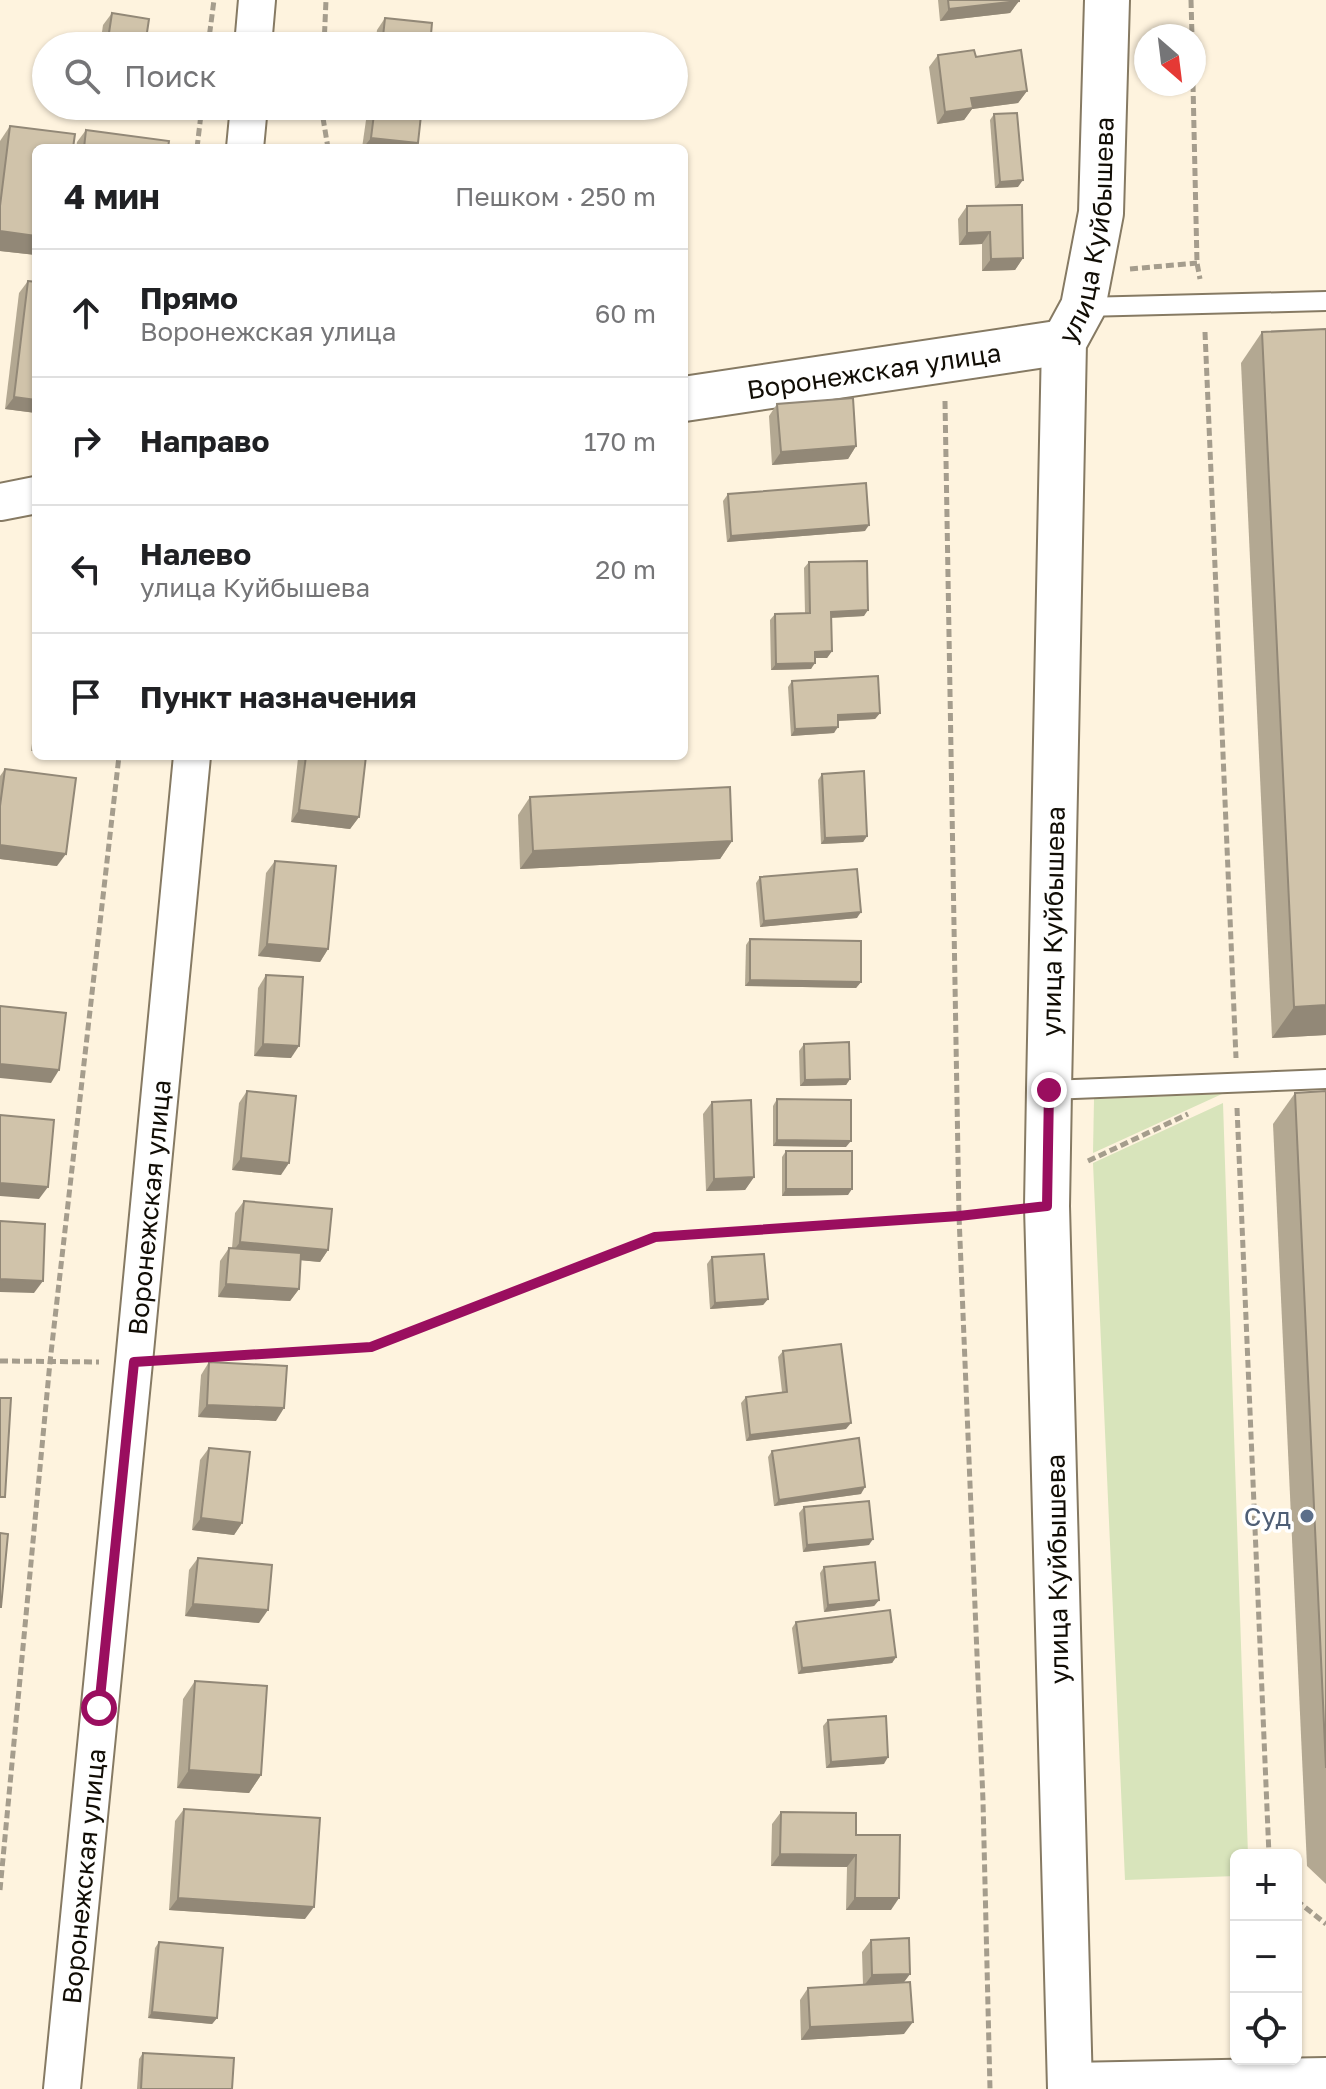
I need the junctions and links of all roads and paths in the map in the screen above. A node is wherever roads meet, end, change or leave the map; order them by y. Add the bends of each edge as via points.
1 (214, 0) edge
2 (257, 0) edge
3 (326, 0) edge
4 (1107, 0) edge
5 (1191, 0) edge
6 (1192, 24) edge
7 (210, 32) edge
8 (254, 32) edge
9 (325, 32) edge
10 (1193, 96) edge
11 (200, 120) edge
12 (248, 120) edge
13 (323, 120) edge
14 (197, 144) edge
15 (245, 144) edge
16 (327, 144) edge
17 (1326, 301) edge
18 (1204, 304) junction
19 (1073, 324) junction
20 (947, 359) junction
21 (688, 398) edge
22 (32, 496) edge
23 (0, 502) edge
24 (119, 760) edge
25 (192, 760) edge
26 (1326, 1079) edge
27 (1236, 1087) junction
28 (1049, 1090) junction
29 (1084, 1163) dead end
30 (1047, 1206) junction
31 (959, 1216) junction
32 (0, 1361) edge
33 (50, 1362) junction
34 (134, 1362) junction
35 (1269, 1849) edge
36 (0, 1890) edge
37 (1302, 1905) edge
38 (1326, 1924) edge
39 (1326, 2076) edge
40 (1070, 2085) edge
41 (62, 2089) edge
42 (990, 2089) edge

1 - 7 path
2 - 8 street
3 - 9 path
4 - 19 street, улица Куйбышева via 1101,213
5 - 6 path
10 - 18 path via 1197,263
11 - 14 path
12 - 15 street
13 - 16 path
17 - 18 lane
18 - 19 lane
18 - 27 path
19 - 20 street, Воронежская улица
19 - 28 street, улица Куйбышева
20 - 21 street, Воронежская улица
20 - 31 path
22 - 23 street
24 - 33 path
25 - 34 street, Воронежская улица
26 - 27 lane
27 - 28 lane
27 - 29 path
27 - 35 path
28 - 30 street, улица Куйбышева
30 - 31 path
30 - 40 street, улица Куйбышева
31 - 34 path via 655,1237 371,1347
31 - 42 path
32 - 33 path
33 - 34 path
33 - 36 path
34 - 41 street, Воронежская улица
37 - 38 path
39 - 40 street

